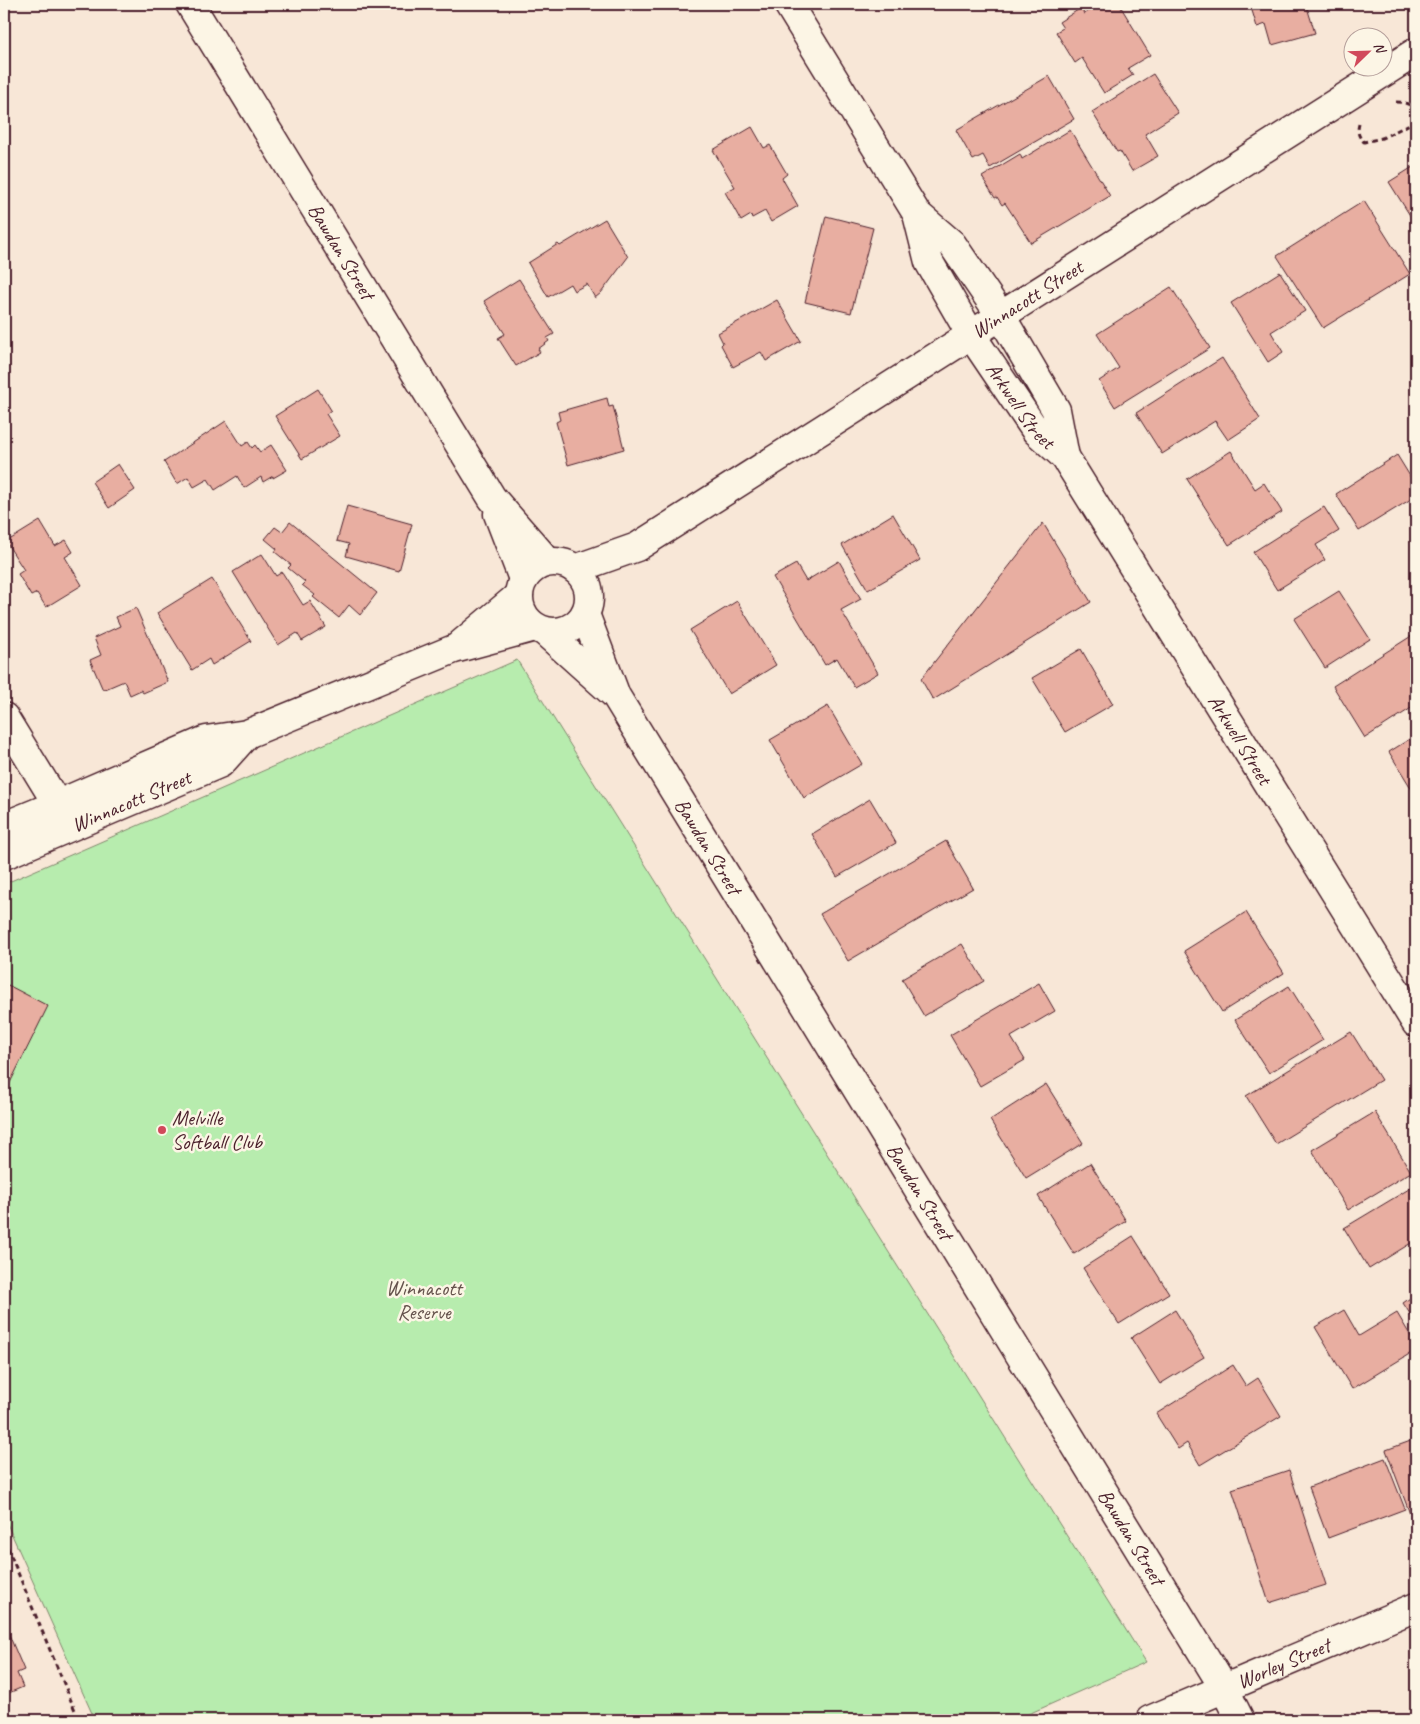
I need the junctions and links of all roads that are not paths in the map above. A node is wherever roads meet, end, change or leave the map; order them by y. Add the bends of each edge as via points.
1 (190, 4) edge
2 (788, 4) edge
3 (1416, 52) edge
4 (918, 214) junction
5 (1001, 316) junction
6 (971, 335) junction
7 (1065, 457) junction
8 (492, 498) junction
9 (637, 547) junction
10 (548, 562) junction
11 (575, 568) junction
12 (520, 588) junction
13 (587, 605) junction
14 (540, 629) junction
15 (454, 650) junction
16 (616, 696) junction
17 (4, 717) edge
18 (65, 815) junction
19 (4, 826) edge
20 (4, 855) edge
21 (1416, 1023) edge
22 (1416, 1607) edge
23 (1224, 1688) junction
24 (1150, 1720) edge
25 (1240, 1720) edge

1 - 8 street, Bawdan Street
2 - 4 street, Arkwell Street
3 - 5 street, Winnacott Street
4 - 5 street, Arkwell Street via 952,244
4 - 6 street, Arkwell Street via 929,262
5 - 6 street, Winnacott Street
5 - 7 street, Arkwell Street via 1056,410
6 - 7 street, Arkwell Street via 1036,431
6 - 9 street, Winnacott Street
7 - 21 street, Arkwell Street
8 - 10 street, Bawdan Street
8 - 12 street, Bawdan Street
9 - 11 street, Winnacott Street
9 - 13 street, Winnacott Street
10 - 11 street
10 - 12 street via 534,567
11 - 13 street via 584,580
12 - 14 street via 522,613 527,621
12 - 15 street, Winnacott Street
13 - 14 street via 574,627 554,632
13 - 16 street, Bawdan Street
14 - 15 street, Winnacott Street
14 - 16 street, Bawdan Street
15 - 18 street, Winnacott Street via 247,734 206,740
16 - 23 street, Bawdan Street
17 - 18 street
18 - 19 street, Winnacott Street
18 - 20 street, Winnacott Street
22 - 23 street, Worley Street
23 - 24 street, Worley Street
23 - 25 street, Bawdan Street

